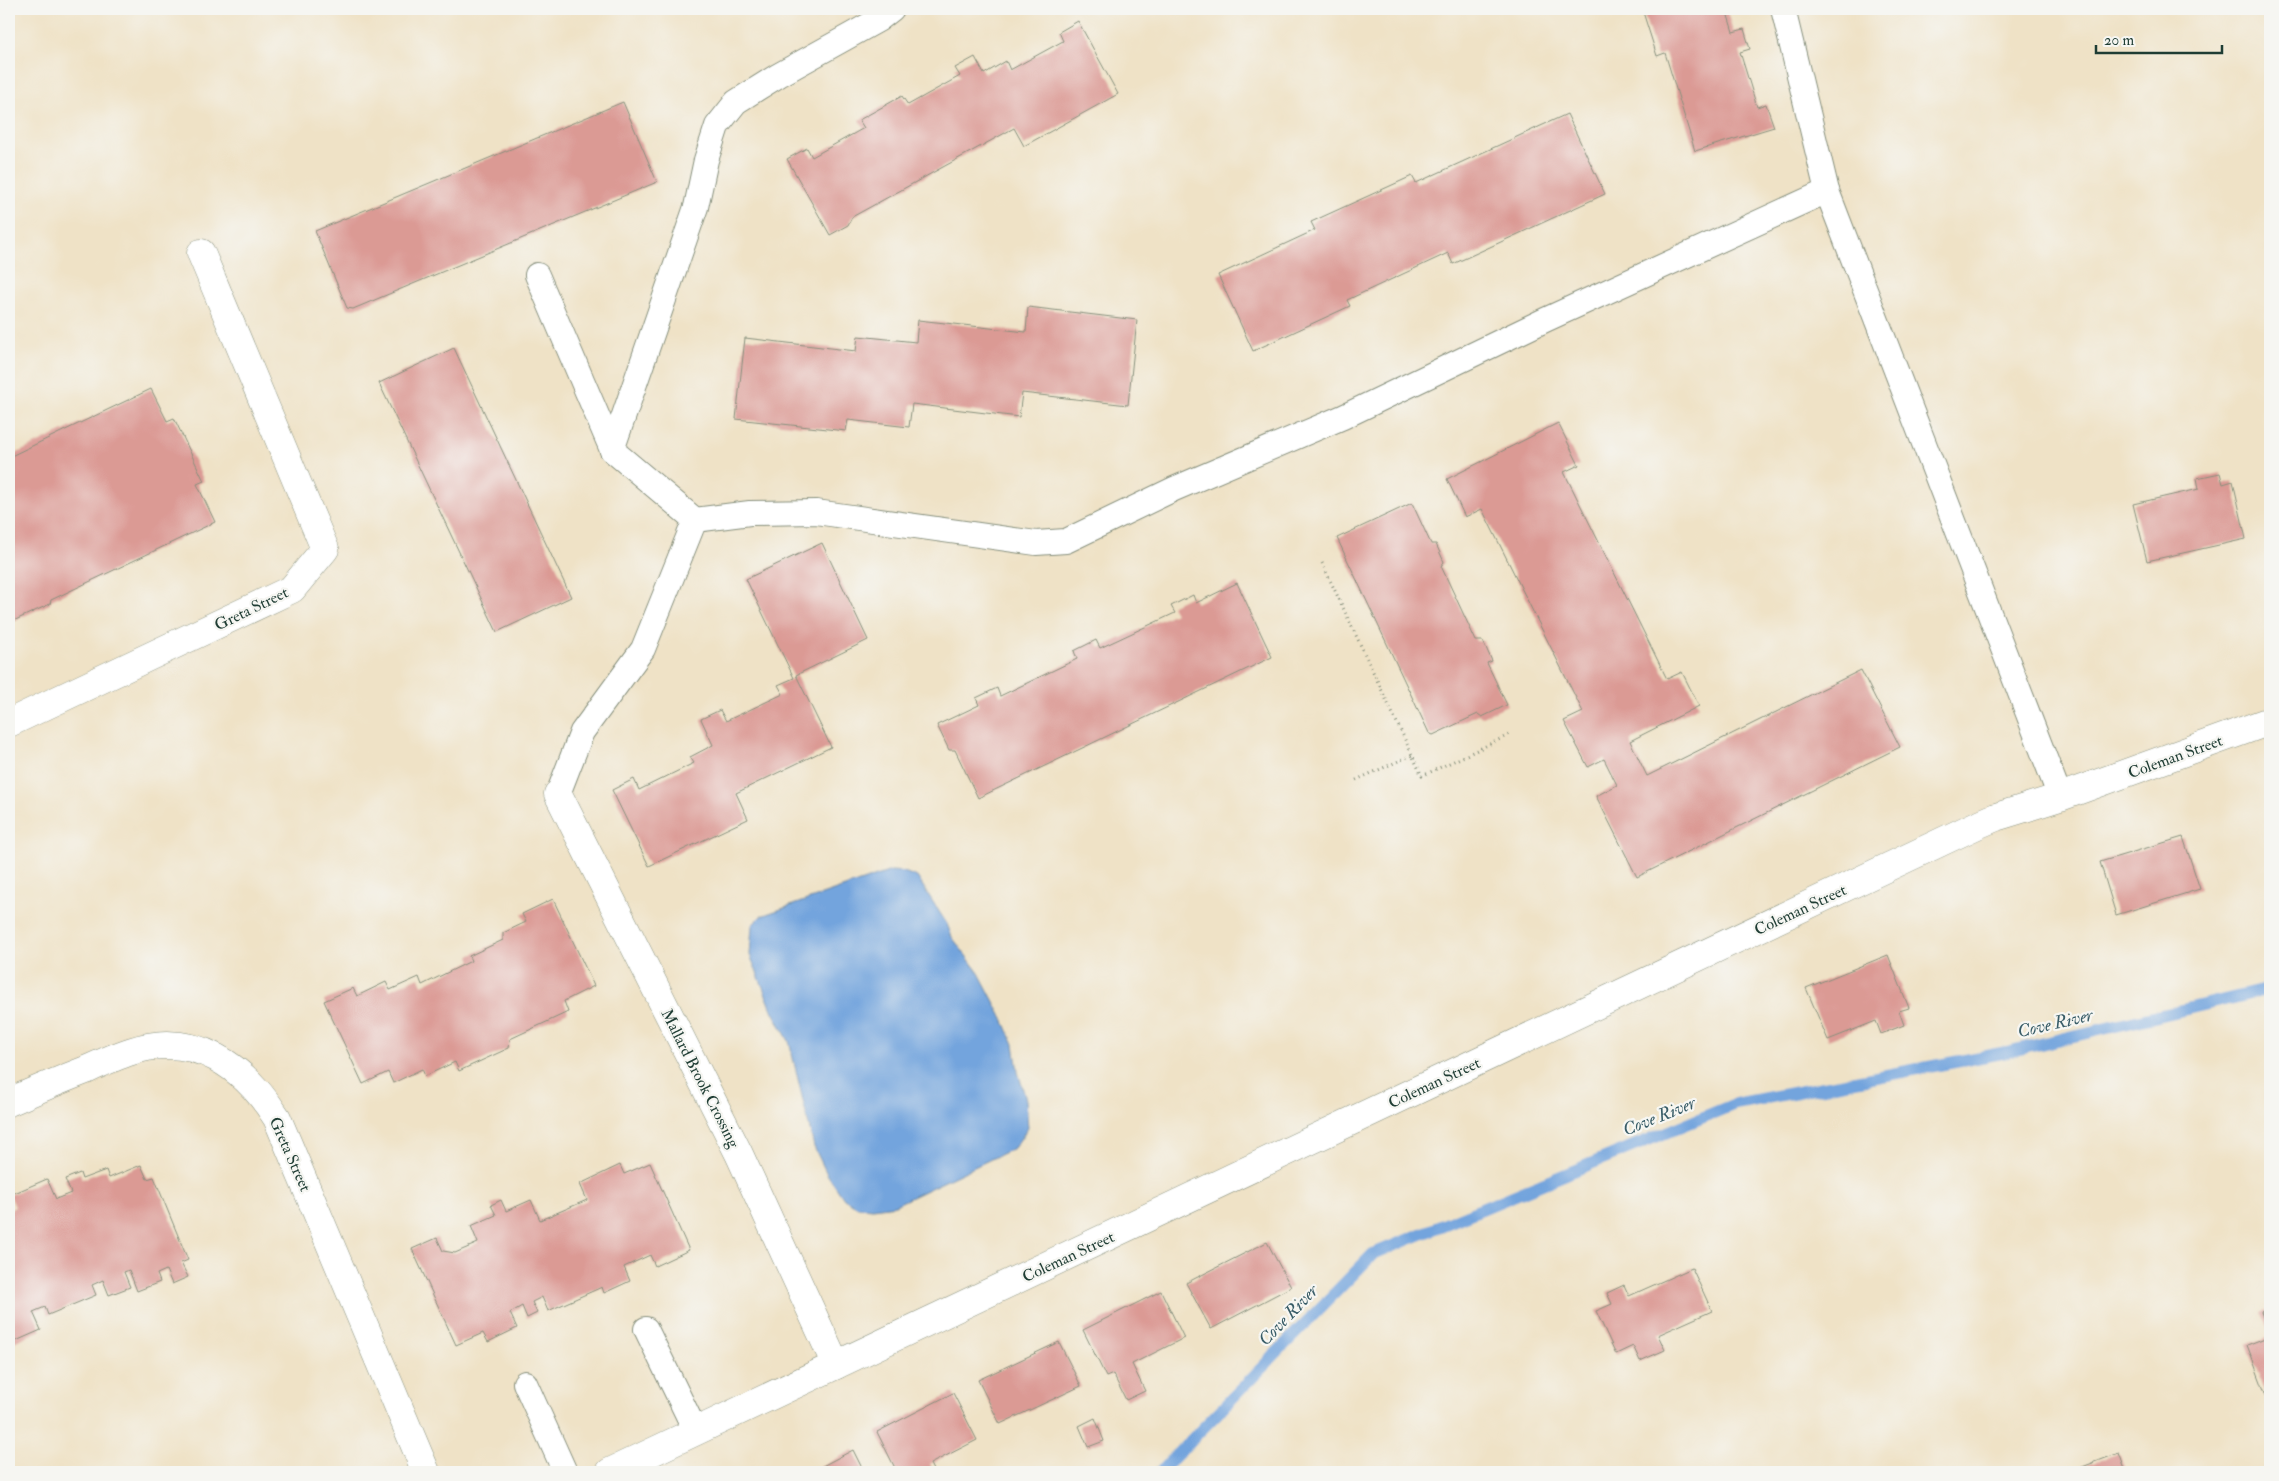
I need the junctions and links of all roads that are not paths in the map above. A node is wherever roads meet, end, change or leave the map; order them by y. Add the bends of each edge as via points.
1 (892, 9) edge
2 (1783, 9) edge
3 (1827, 191) junction
4 (201, 253) dead end
5 (537, 275) dead end
6 (612, 450) junction
7 (695, 520) junction
8 (2270, 721) edge
9 (9, 722) edge
10 (558, 794) joint
11 (2060, 797) junction
12 (9, 1102) edge
13 (646, 1329) dead end
14 (836, 1366) junction
15 (525, 1383) dead end
16 (696, 1432) junction
17 (426, 1472) edge
18 (565, 1472) edge
19 (610, 1472) edge

1 - 6 lane via 736,102 717,126 696,207
2 - 3 lane
3 - 7 lane via 1342,417 1174,489 1066,541 1036,543 816,512 750,512
3 - 11 lane
4 - 9 street, Greta Street via 325,549 292,590
5 - 6 lane
6 - 7 lane
7 - 10 lane via 643,650 582,732
8 - 11 street, Coleman Street
10 - 14 street, Mallard Brook Crossing via 739,1154
11 - 14 street, Coleman Street via 1996,817
12 - 17 street, Greta Street via 133,1050 163,1046 195,1049 224,1061 247,1078 277,1118
13 - 16 lane
14 - 16 street, Coleman Street
15 - 18 lane
16 - 19 street, Coleman Street

